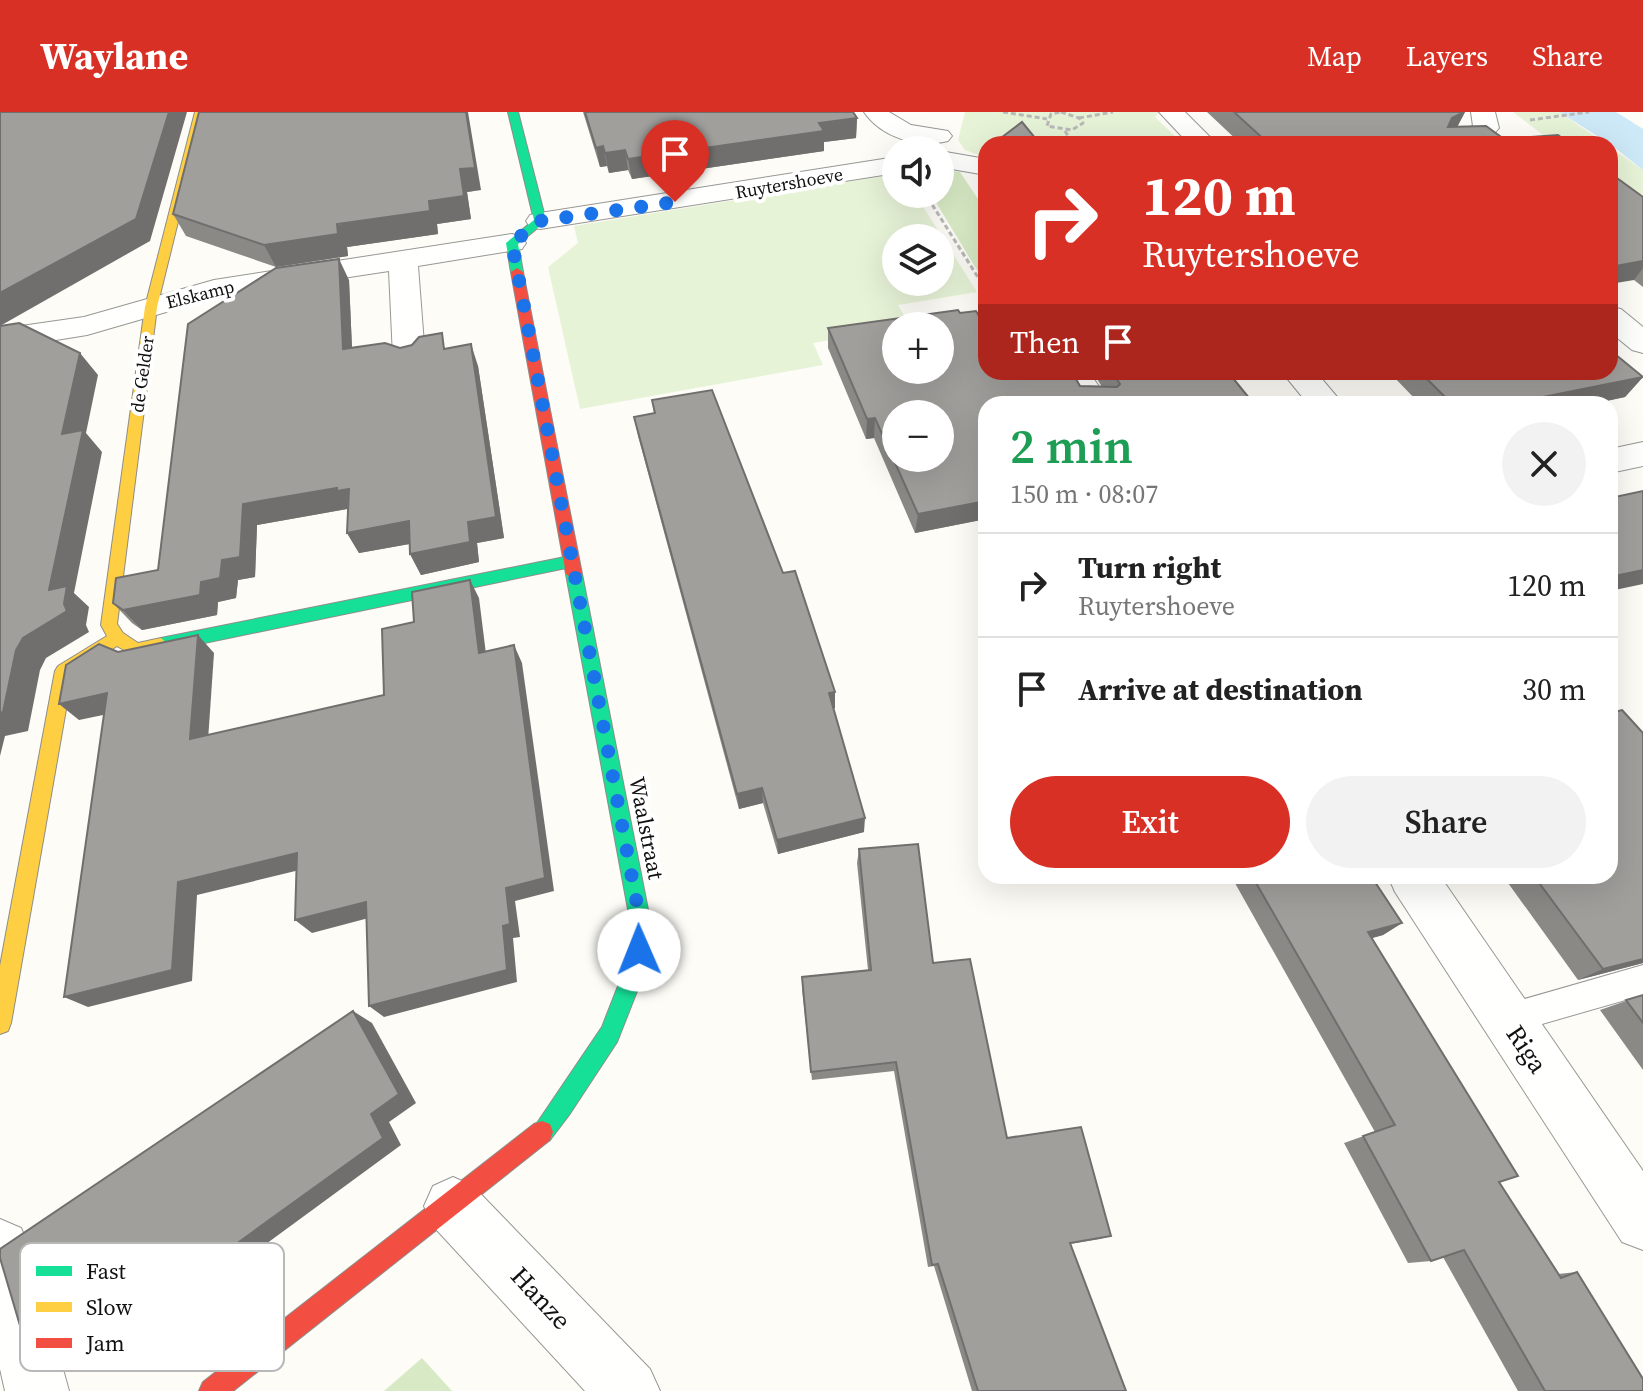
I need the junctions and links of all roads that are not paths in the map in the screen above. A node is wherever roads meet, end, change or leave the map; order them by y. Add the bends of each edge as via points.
1 (200, 112) edge
2 (513, 112) edge
3 (876, 112) edge
4 (1171, 112) edge
5 (1483, 112) edge
6 (926, 136) edge
7 (1196, 136) edge
8 (1474, 136) edge
9 (954, 147) edge
10 (978, 162) edge
11 (882, 167) edge
12 (540, 221) junction
13 (512, 243) junction
14 (403, 259) junction
15 (151, 307) junction
16 (1618, 323) edge
17 (0, 339) edge
18 (1643, 343) edge
19 (409, 357) edge
20 (1305, 380) edge
21 (1319, 396) edge
22 (1643, 454) edge
23 (1618, 459) edge
24 (570, 562) junction
25 (117, 638) junction
26 (1417, 884) edge
27 (1643, 980) edge
28 (1507, 1019) junction
29 (0, 1023) edge
30 (453, 1206) junction
31 (1643, 1221) edge
32 (0, 1249) edge
33 (20, 1326) edge
34 (284, 1336) edge
35 (32, 1371) edge
36 (238, 1371) edge
37 (37, 1391) edge
38 (212, 1391) edge
39 (628, 1391) edge

1 - 15 street, de Gelder
2 - 12 street
3 - 6 street via 895,130
4 - 7 street
5 - 8 street via 1486,128
9 - 10 street
11 - 12 street, Ruytershoeve
12 - 13 street
13 - 14 street, Elskamp
13 - 24 street, Waalstraat
14 - 15 street, Elskamp via 214,289
14 - 19 street
15 - 17 street, Elskamp via 87,326
15 - 25 street, de Gelder via 109,625
16 - 18 street
20 - 21 street
22 - 23 street
24 - 25 street via 136,650
24 - 30 street, Waalstraat via 640,920 639,950 613,1031 567,1105 541,1134
25 - 29 street via 64,671
26 - 28 street, Riga
27 - 28 lane
28 - 31 street, Riga
30 - 34 street, Waalstraat
30 - 39 street, Hanze
32 - 33 street
35 - 37 street
36 - 38 street, Waalstraat

